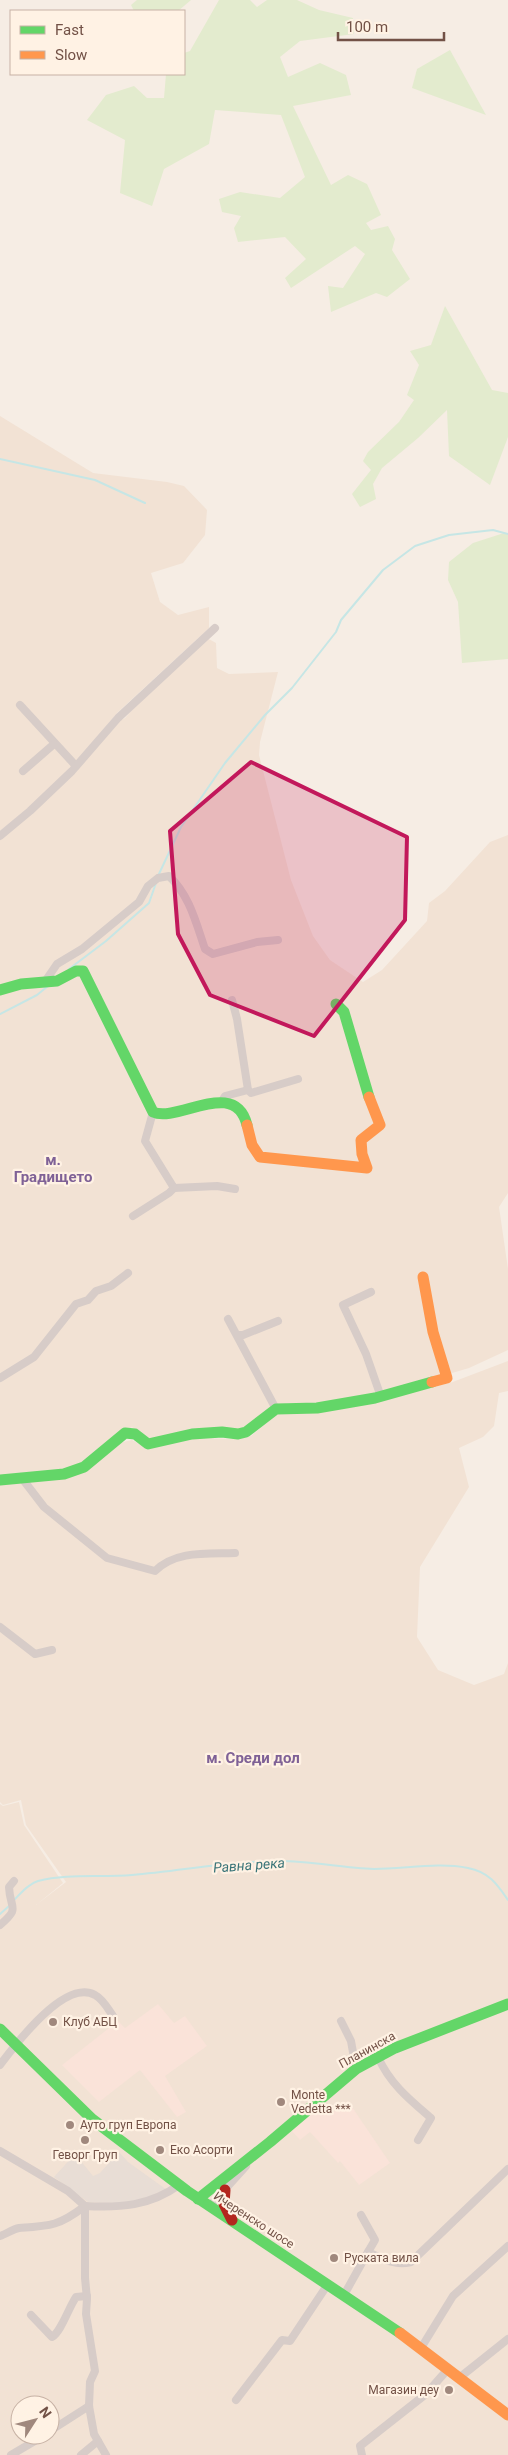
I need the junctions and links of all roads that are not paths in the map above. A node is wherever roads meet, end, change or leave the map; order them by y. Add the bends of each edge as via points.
1 (215, 628) dead end
2 (20, 705) dead end
3 (54, 744) junction
4 (76, 766) junction
5 (23, 771) dead end
6 (0, 836) edge
7 (278, 940) dead end
8 (49, 982) junction
9 (0, 990) edge
10 (232, 1000) dead end
11 (336, 1004) dead end
12 (298, 1079) dead end
13 (248, 1090) junction
14 (222, 1101) junction
15 (153, 1112) junction
16 (174, 1188) junction
17 (235, 1189) dead end
18 (133, 1216) dead end
19 (128, 1273) dead end
20 (423, 1276) dead end
21 (371, 1292) dead end
22 (228, 1319) dead end
23 (278, 1321) dead end
24 (238, 1335) junction
25 (0, 1378) edge
26 (381, 1397) junction
27 (276, 1409) junction
28 (20, 1477) junction
29 (0, 1480) edge
30 (235, 1554) dead end
31 (0, 1627) edge
32 (52, 1650) dead end
33 (14, 1881) dead end
34 (0, 1925) edge
35 (508, 2004) edge
36 (113, 2016) dead end
37 (341, 2021) dead end
38 (0, 2029) edge
39 (16, 2045) junction
40 (378, 2058) junction
41 (0, 2065) edge
42 (356, 2069) junction
43 (418, 2140) dead end
44 (0, 2151) edge
45 (259, 2151) junction
46 (508, 2169) edge
47 (179, 2185) junction
48 (225, 2190) junction
49 (198, 2199) junction
50 (85, 2206) junction
51 (209, 2207) junction
52 (361, 2215) dead end
53 (234, 2224) junction
54 (0, 2236) edge
55 (508, 2246) edge
56 (368, 2252) junction
57 (328, 2284) junction
58 (344, 2295) junction
59 (87, 2296) junction
60 (31, 2315) dead end
61 (508, 2339) edge
62 (420, 2348) junction
63 (448, 2370) junction
64 (459, 2378) junction
65 (236, 2400) dead end
66 (89, 2406) junction
67 (508, 2415) edge
68 (60, 2425) edge
69 (98, 2441) junction
70 (28, 2445) edge
71 (11, 2455) edge
72 (81, 2455) edge
73 (106, 2455) edge
74 (362, 2455) edge

1 - 4 street via 118,718
2 - 3 street
3 - 4 street
3 - 5 street
4 - 6 street
7 - 8 street via 209,953 189,902 169,876 155,881 139,902 82,949 58,964
8 - 9 street via 20,984
8 - 15 street via 83,971
10 - 13 street
11 - 14 street via 344,1012 363,1081 380,1125 361,1140 366,1168 260,1157 252,1150 245,1118 236,1106
12 - 13 street via 251,1092
13 - 14 street via 225,1096
14 - 15 street via 160,1115
15 - 16 street via 145,1141
16 - 17 street via 217,1186
16 - 18 street
19 - 25 street via 111,1286 96,1291 88,1300 76,1304 34,1357
20 - 26 street via 433,1332 447,1378
21 - 26 street via 343,1305 366,1354
22 - 24 street
23 - 24 street
24 - 27 street
26 - 27 street via 317,1408
27 - 28 street via 246,1432 238,1434 192,1434 148,1444 131,1432 84,1467 58,1476
28 - 29 street
28 - 30 street via 44,1506 107,1558 155,1570 164,1561 195,1554
31 - 32 street via 35,1654
33 - 34 street via 9,1888 14,1909
35 - 40 street, Планинска via 431,2033
36 - 39 street via 96,1995 88,1992 75,1995 51,2008
37 - 42 street via 351,2041
38 - 39 street, Ичеренско шосе
39 - 41 street
39 - 47 street, Ичеренско шосе via 92,2118
40 - 42 street, Планинска
40 - 43 street via 385,2073 402,2093 431,2118
42 - 45 street, Планинска
44 - 50 street via 68,2191
45 - 48 street
45 - 49 street, Планинска
46 - 56 street via 410,2262 390,2262
47 - 49 street, Ичеренско шосе
47 - 50 street via 166,2195 125,2207
48 - 51 street
48 - 53 street via 224,2204
49 - 51 street, Ичеренско шосе
50 - 54 street via 56,2224 17,2228
50 - 59 street
51 - 53 street, Ичеренско шосе
52 - 56 street via 375,2240
53 - 57 street, Ичеренско шосе
55 - 62 street via 453,2296
56 - 58 street
57 - 58 street, Ичеренско шосе
57 - 65 street via 290,2341 282,2340
58 - 62 street, Ичеренско шосе
59 - 60 street via 76,2297 57,2334 52,2337
59 - 66 street via 86,2314 95,2371 90,2382
61 - 64 street
62 - 63 street, Ичеренско шосе
63 - 64 street, Ичеренско шосе
63 - 74 street via 426,2394 360,2446
64 - 67 street, Ичеренско шосе
66 - 68 street
66 - 69 street
69 - 72 street
69 - 73 street
70 - 71 street

